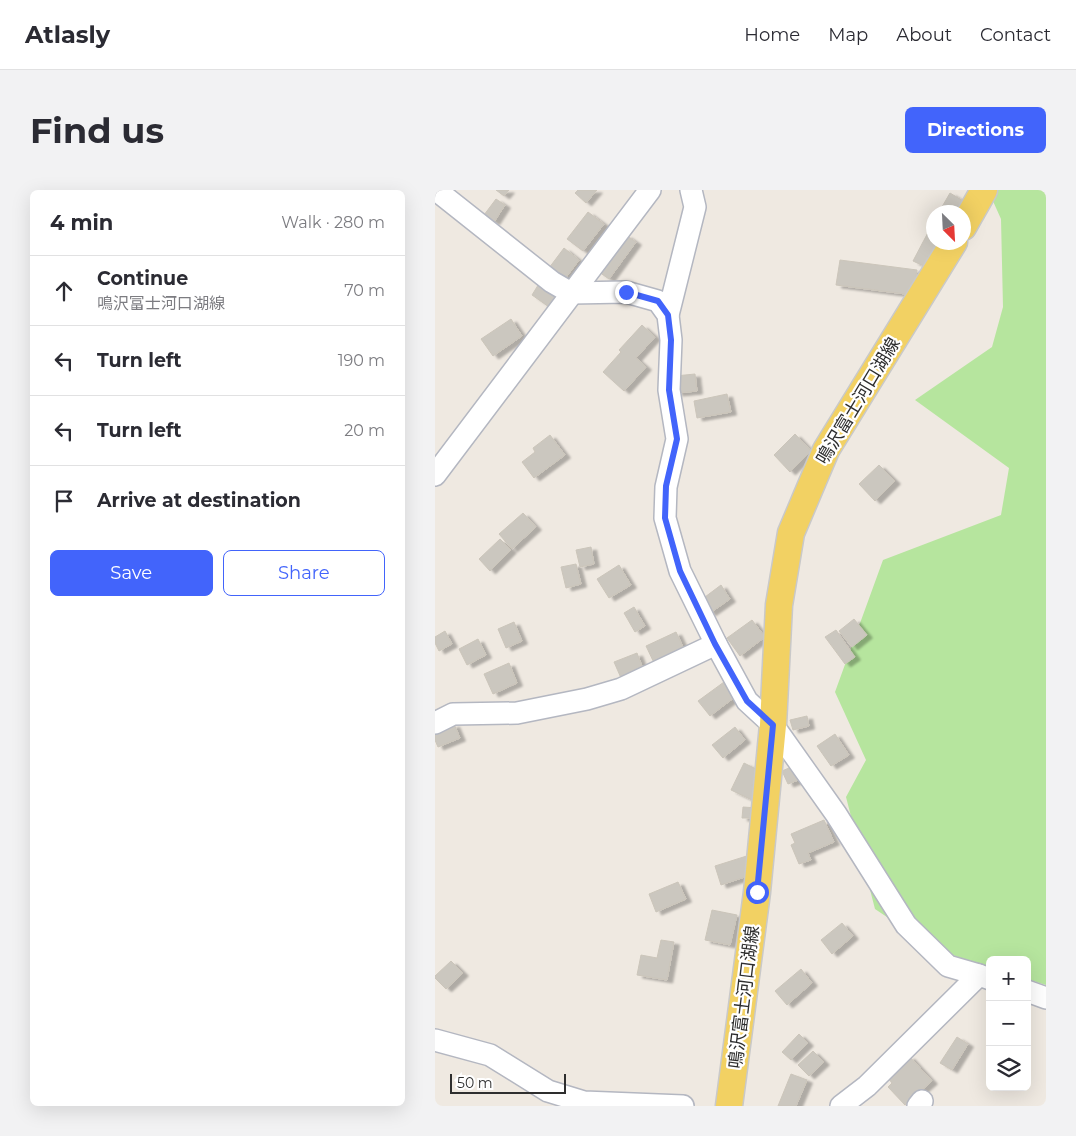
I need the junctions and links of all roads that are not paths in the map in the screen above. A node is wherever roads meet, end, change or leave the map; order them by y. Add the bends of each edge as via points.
1 (436, 190) edge
2 (650, 190) edge
3 (691, 190) edge
4 (984, 190) edge
5 (971, 213) edge
6 (949, 250) edge
7 (571, 293) junction
8 (668, 315) junction
9 (435, 475) edge
10 (715, 644) junction
11 (435, 723) edge
12 (773, 725) junction
13 (984, 977) edge
14 (1031, 992) edge
15 (1046, 998) edge
16 (435, 1040) edge
17 (683, 1106) edge
18 (729, 1106) edge
19 (841, 1106) edge

1 - 7 street via 552,282
2 - 7 street
3 - 8 street via 695,207
4 - 5 main road
6 - 12 main road, 鳴沢富士河口湖線 via 825,450 791,533 779,605
7 - 8 street via 626,292 658,301
7 - 9 street
8 - 10 street via 671,340 669,390 677,439 666,486 665,518 680,571
10 - 11 street via 621,689 587,699 517,713 453,714
10 - 12 street via 747,701
12 - 13 street via 836,814 906,925 948,966
12 - 18 main road, 鳴沢富士河口湖線 via 757,892
13 - 19 street via 867,1086
14 - 15 street
16 - 17 street via 490,1055 548,1091 584,1102

